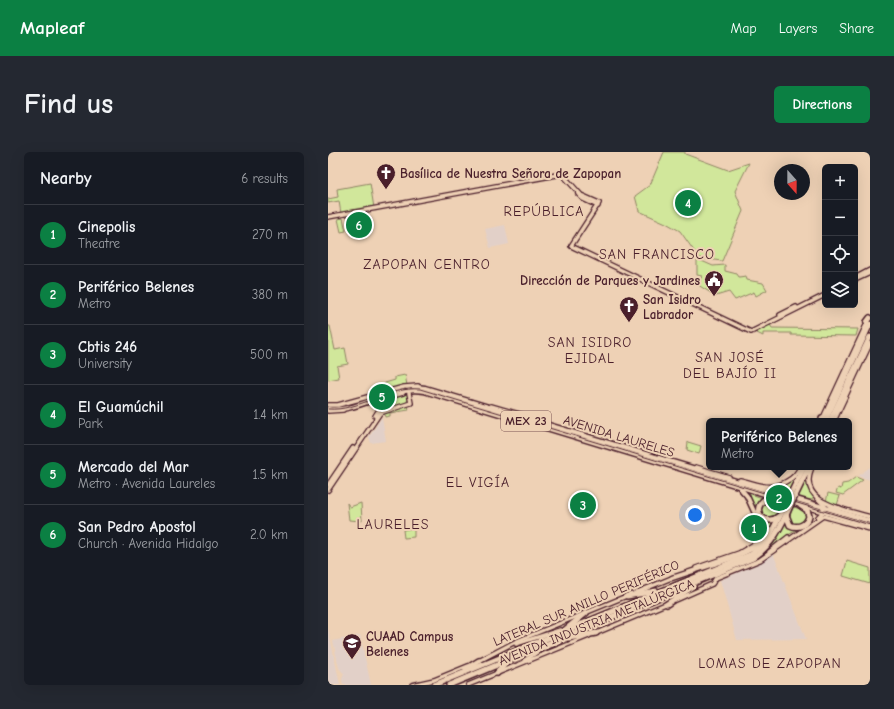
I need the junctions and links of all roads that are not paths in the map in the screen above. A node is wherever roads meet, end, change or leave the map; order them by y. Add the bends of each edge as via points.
1 (328, 219) edge
2 (870, 270) edge
3 (870, 273) edge
4 (858, 277) edge
5 (858, 278) edge
6 (822, 295) edge
7 (869, 320) edge
8 (870, 337) edge
9 (870, 344) edge
10 (408, 389) junction
11 (380, 396) junction
12 (328, 408) edge
13 (824, 418) edge
14 (831, 418) edge
15 (835, 418) edge
16 (626, 446) junction
17 (630, 449) junction
18 (672, 464) junction
19 (677, 467) junction
20 (798, 470) edge
21 (803, 470) edge
22 (807, 470) edge
23 (811, 470) edge
24 (328, 487) edge
25 (739, 487) junction
26 (749, 487) junction
27 (763, 487) junction
28 (773, 492) junction
29 (747, 496) junction
30 (791, 496) junction
31 (776, 498) junction
32 (817, 498) junction
33 (801, 506) junction
34 (840, 508) junction
35 (826, 510) junction
36 (784, 514) junction
37 (870, 517) edge
38 (838, 519) junction
39 (845, 519) junction
40 (870, 521) edge
41 (870, 528) edge
42 (765, 557) junction
43 (745, 562) junction
44 (735, 571) junction
45 (713, 575) junction
46 (701, 576) junction
47 (672, 578) joint
48 (627, 596) junction
49 (667, 604) junction
50 (586, 613) junction
51 (596, 633) junction
52 (560, 636) junction
53 (503, 648) junction
54 (510, 660) junction
55 (479, 661) junction
56 (517, 665) junction
57 (497, 673) junction
58 (451, 678) junction
59 (412, 685) edge
60 (434, 685) edge
61 (449, 685) edge
62 (468, 685) edge

1 - 6 main road via 563,174 582,195 598,205 570,246 750,331
2 - 4 main road
3 - 5 main road
7 - 13 highway
8 - 14 highway
9 - 15 main road
10 - 11 main road, AVENIDA LAURELES / MEX 23
10 - 16 main road, AVENIDA LAURELES via 428,387
10 - 17 main road, AVENIDA LAURELES / MEX 23 via 425,388
10 - 18 main road, AVENIDA LAURELES / MEX 23 via 424,391
10 - 24 main road via 410,403 380,413
11 - 12 main road, AVENIDA LAURELES / MEX 23 via 340,409
11 - 24 main road via 382,405
16 - 17 main road
16 - 18 main road, AVENIDA LAURELES
17 - 18 main road, AVENIDA LAURELES / MEX 23
18 - 19 main road, AVENIDA LAURELES / MEX 23
18 - 27 main road, AVENIDA LAURELES
19 - 25 main road, AVENIDA LAURELES
19 - 26 main road, AVENIDA LAURELES / MEX 23
20 - 27 main road, AVENIDA LAURELES via 786,482 775,487
21 - 30 highway
22 - 30 highway
23 - 32 main road via 809,486
25 - 26 main road, AVENIDA LAURELES
25 - 29 main road
26 - 28 main road, AVENIDA LAURELES / MEX 23
26 - 29 main road
26 - 31 main road, AVENIDA LAURELES / MEX 23
27 - 28 main road
28 - 30 main road, AVENIDA LAURELES / MEX 23
29 - 47 main road via 761,527 760,542 750,550 720,563
30 - 35 main road, MEX 23
30 - 36 highway, bridge
31 - 33 main road, MEX 23
31 - 36 highway via 767,498 760,502 759,514 763,519 770,521
32 - 34 main road
32 - 35 main road
33 - 35 main road, MEX 23
33 - 36 highway via 806,509 809,516 800,526 790,525
34 - 35 main road
34 - 37 main road
35 - 39 main road, MEX 23
35 - 40 main road, MEX 23
35 - 42 main road via 777,544
36 - 43 highway via 776,535 767,547
36 - 46 highway via 768,540 758,550
38 - 39 main road
38 - 41 main road
38 - 42 main road via 821,517
39 - 41 main road, MEX 23
42 - 44 main road, AVENIDA INDUSTRIA METALÚRGICA
43 - 44 highway
43 - 45 highway
44 - 49 main road, AVENIDA INDUSTRIA METALÚRGICA
45 - 49 highway
45 - 52 highway
46 - 48 highway via 658,591
46 - 52 highway
47 - 48 main road, LATERAL SUR ANILLO PERIFÉRICO
48 - 50 main road, LATERAL SUR ANILLO PERIFÉRICO
49 - 51 main road, AVENIDA INDUSTRIA METALÚRGICA
50 - 52 highway
50 - 53 main road, LATERAL SUR ANILLO PERIFÉRICO
51 - 52 highway
51 - 56 main road, AVENIDA INDUSTRIA METALÚRGICA
52 - 53 main road via 536,639
52 - 54 highway
52 - 56 main road
52 - 58 highway
53 - 55 main road, LATERAL SUR ANILLO PERIFÉRICO
54 - 57 highway
54 - 61 highway
55 - 58 highway
55 - 59 main road, LATERAL SUR ANILLO PERIFÉRICO via 434,680
56 - 57 main road, AVENIDA INDUSTRIA METALÚRGICA
57 - 62 main road, AVENIDA INDUSTRIA METALÚRGICA
58 - 60 highway

